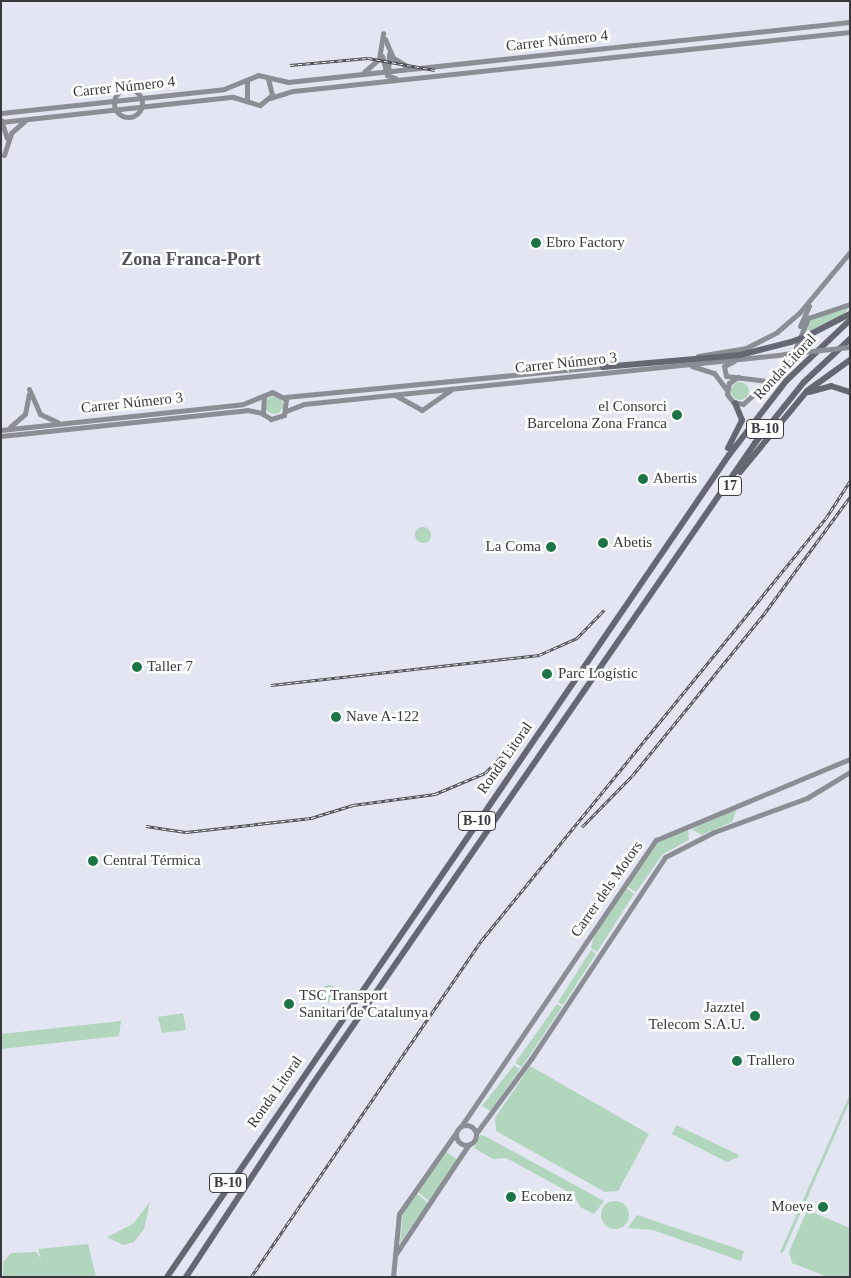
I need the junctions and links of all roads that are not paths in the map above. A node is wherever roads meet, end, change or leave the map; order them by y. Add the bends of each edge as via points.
1 (850, 22) edge
2 (850, 32) edge
3 (382, 53) junction
4 (389, 53) junction
5 (412, 69) junction
6 (387, 73) junction
7 (361, 74) junction
8 (268, 79) junction
9 (247, 80) junction
10 (401, 80) junction
11 (379, 82) junction
12 (139, 98) junction
13 (270, 98) junction
14 (247, 100) junction
15 (115, 101) junction
16 (140, 107) junction
17 (116, 110) junction
18 (12, 111) junction
19 (1, 112) edge
20 (28, 119) junction
21 (2, 121) edge
22 (3, 146) edge
23 (850, 252) edge
24 (821, 288) junction
25 (850, 304) edge
26 (850, 314) edge
27 (850, 320) edge
28 (802, 337) junction
29 (850, 339) edge
30 (850, 347) edge
31 (744, 358) junction
32 (850, 360) edge
33 (682, 365) junction
34 (603, 367) junction
35 (738, 377) junction
36 (769, 379) junction
37 (749, 380) junction
38 (460, 387) junction
39 (727, 390) junction
40 (850, 392) edge
41 (392, 394) junction
42 (753, 395) junction
43 (264, 396) junction
44 (285, 397) junction
45 (735, 403) junction
46 (795, 404) junction
47 (286, 411) junction
48 (263, 414) junction
49 (62, 424) junction
50 (3, 430) edge
51 (1, 436) edge
52 (763, 440) joint
53 (708, 483) junction
54 (695, 530) junction
55 (850, 759) edge
56 (850, 772) edge
57 (462, 1126) junction
58 (477, 1132) junction
59 (455, 1134) junction
60 (468, 1144) junction
61 (395, 1255) junction
62 (165, 1277) edge
63 (186, 1277) edge
64 (392, 1277) edge

1 - 5 street, Carrer Número 4
2 - 10 street, Carrer Número 4
3 - 4 street via 383,33
3 - 6 street
3 - 7 street via 373,67
4 - 5 street
4 - 6 street
5 - 6 street, Carrer Número 4
6 - 7 street, Carrer Número 4
6 - 10 street
6 - 11 street
7 - 8 street, Carrer Número 4 via 284,82
8 - 9 street via 258,75
8 - 13 street via 273,89
9 - 12 street, Carrer Número 4 via 228,88
9 - 14 street via 243,91
10 - 11 street, Carrer Número 4
11 - 13 street, Carrer Número 4 via 293,91
12 - 15 street, Carrer Número 4
12 - 15 street via 136,91 126,88 117,92
12 - 16 street
13 - 14 street via 260,105
14 - 16 street, Carrer Número 4 via 233,97
15 - 17 street
15 - 18 street, Carrer Número 4
16 - 17 street, Carrer Número 4
16 - 17 street via 129,119
17 - 20 street, Carrer Número 4
18 - 19 street, Carrer Número 4
18 - 21 street
20 - 21 street, Carrer Número 4
20 - 22 street via 13,130
21 - 22 street
23 - 24 street
24 - 28 street via 805,313
24 - 34 street, Carrer Número 3 via 787,325 753,345
25 - 28 street via 812,315
26 - 28 highway
27 - 53 highway, Ronda Litoral / B-10 via 774,395
28 - 34 highway, bridge via 740,354
28 - 36 street via 790,362
29 - 54 highway, Ronda Litoral / B-10 via 773,418
30 - 31 street, Carrer Número 3, bridge
31 - 33 street, Carrer Número 3
31 - 35 street via 723,368 726,376
32 - 46 highway, B-10 via 822,377
33 - 38 street, Carrer Número 3
33 - 39 street via 710,371
34 - 44 street, Carrer Número 3
35 - 37 street
35 - 39 street
36 - 37 street
36 - 42 street
37 - 42 street
38 - 41 street, Carrer Número 3
38 - 41 street via 440,394 422,410
39 - 45 street
40 - 46 highway via 822,387
41 - 47 street, Carrer Número 3 via 300,404
42 - 45 street via 747,402
43 - 44 street via 276,392
43 - 48 street
43 - 49 street, Carrer Número 3 via 243,404
44 - 47 street
45 - 53 highway via 742,423
46 - 52 highway, B-10
47 - 48 street via 276,419
48 - 51 street, Carrer Número 3 via 247,410
49 - 50 street, Carrer Número 3
49 - 50 street via 40,414 29,388 25,414
52 - 54 highway, 17
53 - 62 highway, Ronda Litoral / B-10
54 - 63 highway, Ronda Litoral / B-10 via 302,1099
55 - 57 street, Carrer dels Motors via 656,840
56 - 58 street, Carrer dels Motors via 807,798 714,832 665,856 531,1059
57 - 58 street
57 - 59 street, Carrer dels Motors
58 - 60 street, Carrer dels Motors
59 - 60 street
59 - 61 street via 399,1214
60 - 61 street
61 - 64 street

